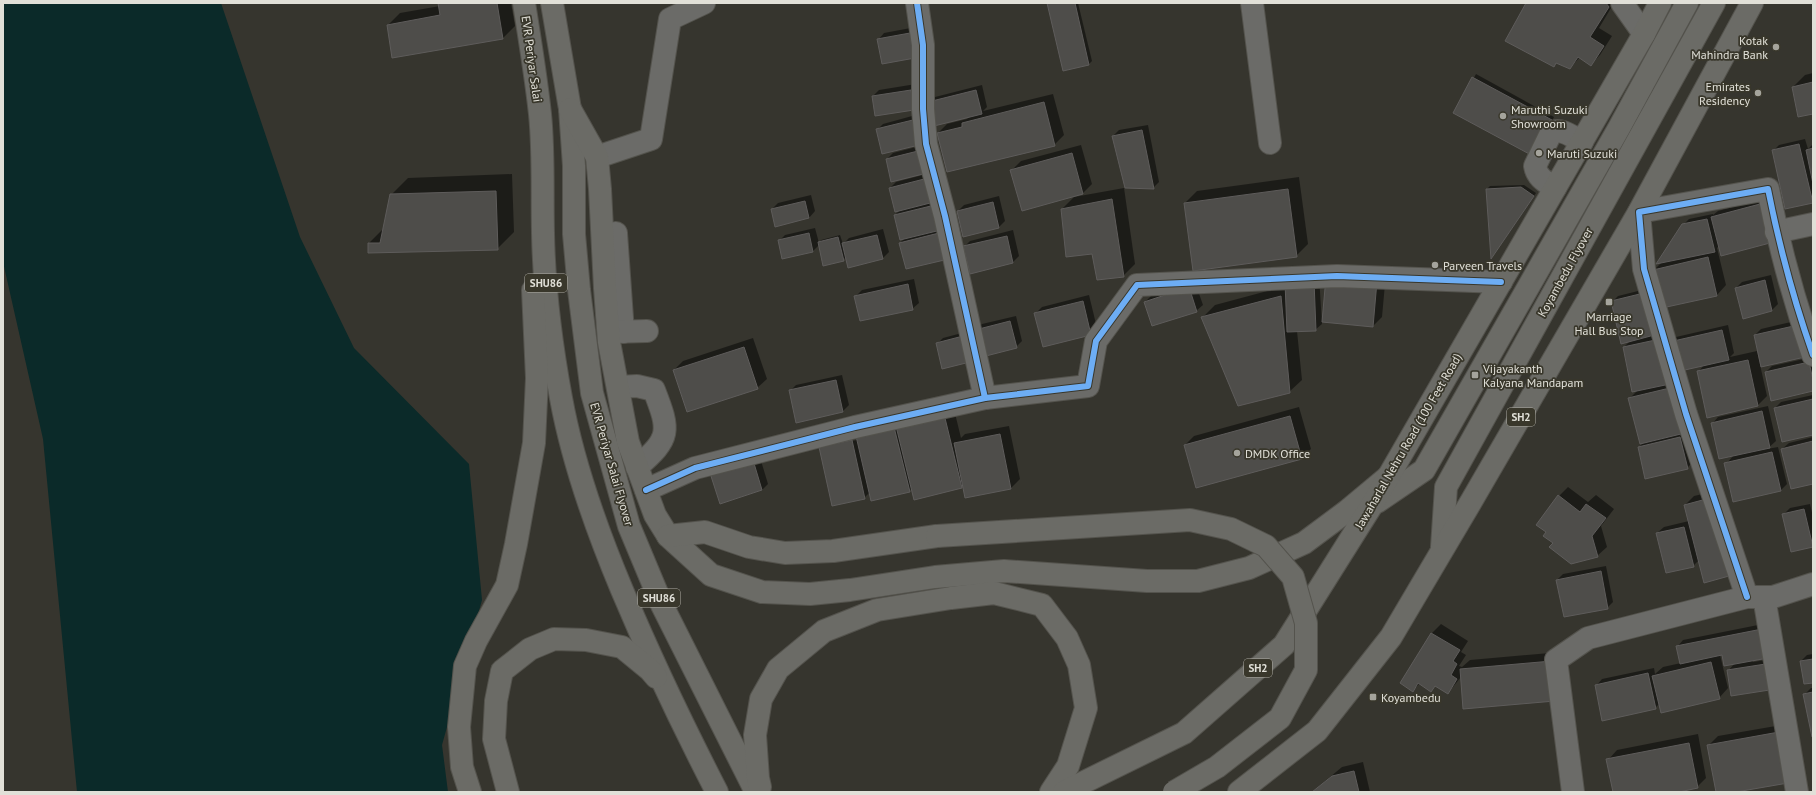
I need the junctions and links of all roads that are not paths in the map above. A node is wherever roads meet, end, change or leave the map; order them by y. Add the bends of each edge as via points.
1 (524, 3) edge
2 (552, 3) edge
3 (704, 3) edge
4 (917, 3) edge
5 (1252, 3) edge
6 (1622, 3) edge
7 (1660, 3) edge
8 (1687, 3) edge
9 (1714, 3) edge
10 (1752, 3) edge
11 (1644, 34) junction
12 (570, 109) junction
13 (540, 114) junction
14 (1582, 142) junction
15 (1270, 143) dead end
16 (597, 157) junction
17 (1555, 188) junction
18 (1639, 212) junction
19 (1813, 224) edge
20 (1776, 232) junction
21 (1501, 282) junction
22 (647, 331) dead end
23 (616, 332) junction
24 (1813, 355) edge
25 (618, 387) junction
26 (985, 398) junction
27 (637, 467) junction
28 (1389, 476) junction
29 (646, 490) junction
30 (1372, 505) junction
31 (668, 536) junction
32 (1442, 549) junction
33 (1813, 584) edge
34 (1756, 597) junction
35 (666, 690) junction
36 (470, 792) edge
37 (508, 792) edge
38 (717, 792) edge
39 (756, 792) edge
40 (761, 792) edge
41 (1051, 792) edge
42 (1064, 792) edge
43 (1174, 792) edge
44 (1239, 792) edge
45 (1573, 792) edge
46 (1797, 792) edge

1 - 13 main road, EVR Periyar Salai / SHU86
2 - 12 main road, SHU86
3 - 16 street via 670,19 651,139
4 - 26 street via 923,45 926,144 945,216
5 - 15 street
6 - 11 street
7 - 11 main road, Jawaharlal Nehru Road (100 Feet Road) / SH2
8 - 30 main road, Koyambedu Flyover via 1619,128 1424,470
9 - 32 main road, Koyambedu Flyover via 1446,488
10 - 18 main road, SH2
11 - 14 main road, Jawaharlal Nehru Road (100 Feet Road) / SH2
12 - 16 main road
12 - 39 main road, EVR Periyar Salai Flyover / SHU86 via 574,166 574,234 592,393 627,518 662,605
13 - 35 main road, SHU86 via 547,298 561,398 581,480 601,538
13 - 36 main road via 527,146 537,378 534,444 507,585 465,666 459,727 462,767
14 - 17 main road, Jawaharlal Nehru Road (100 Feet Road) / SH2
14 - 17 street via 1560,131 1551,133 1535,166 1539,177
16 - 23 main road via 600,188 616,232
17 - 21 main road, Jawaharlal Nehru Road (100 Feet Road) / SH2
18 - 20 street via 1768,189
18 - 32 main road, SH2
18 - 34 street via 1644,269 1686,414
19 - 20 street
20 - 24 street
21 - 26 street via 1337,276 1138,285 1096,341 1088,386
21 - 28 main road, Jawaharlal Nehru Road (100 Feet Road) / SH2
22 - 23 street
23 - 25 main road
25 - 27 main road via 628,442
25 - 27 street via 638,386 654,390 664,414 665,435 655,452
26 - 29 street via 855,427 695,468
27 - 29 main road
28 - 30 main road, Jawaharlal Nehru Road (100 Feet Road) / SH2
28 - 31 main road via 1304,543 1249,568 1198,581 1147,582 1004,571 935,577 816,593 762,592 711,575
29 - 31 main road via 655,515
30 - 42 main road, Jawaharlal Nehru Road (100 Feet Road) / SH2 via 1284,645 1184,733
31 - 43 main road, bridge via 705,532 749,548 785,553 833,551 937,536 1190,520 1231,529 1266,546 1293,577 1306,623 1306,670 1280,718 1217,767
32 - 44 main road, SH2 via 1391,637 1317,731
33 - 34 street via 1773,597
34 - 45 street via 1588,638 1556,660
34 - 46 street
35 - 37 main road via 650,670 622,647 586,640 554,639 530,649 502,671 496,701 494,739
35 - 38 main road, SHU86
40 - 41 main road via 754,735 761,699 778,669 824,631 877,610 994,593 1042,605 1067,638 1079,665 1086,708 1068,766

